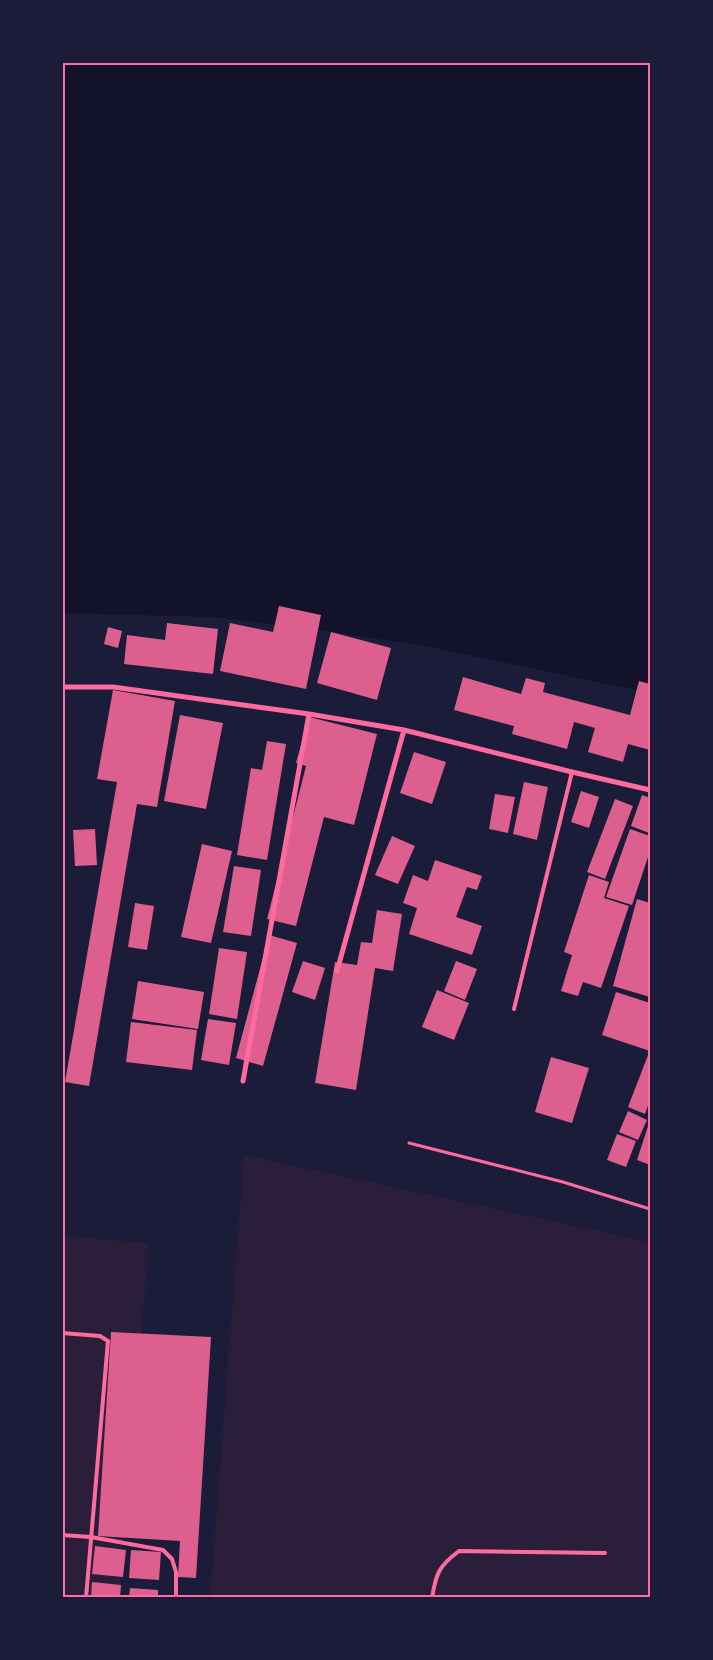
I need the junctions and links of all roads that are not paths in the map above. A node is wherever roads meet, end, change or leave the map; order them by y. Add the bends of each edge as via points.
1 (62, 687) edge
2 (309, 714) junction
3 (404, 730) junction
4 (572, 772) junction
5 (650, 790) edge
6 (337, 971) dead end
7 (514, 1009) dead end
8 (243, 1081) dead end
9 (62, 1333) edge
10 (62, 1535) edge
11 (91, 1537) junction
12 (605, 1553) dead end
13 (86, 1598) edge
14 (176, 1598) edge
15 (432, 1598) edge

1 - 2 street via 113,687
2 - 3 street
2 - 8 street
3 - 4 street
3 - 6 street
4 - 5 street
4 - 7 lane
9 - 11 lane via 100,1336 108,1341
10 - 11 lane
11 - 13 lane
11 - 14 lane via 163,1550 172,1558 176,1572
12 - 15 lane via 459,1551 443,1562

